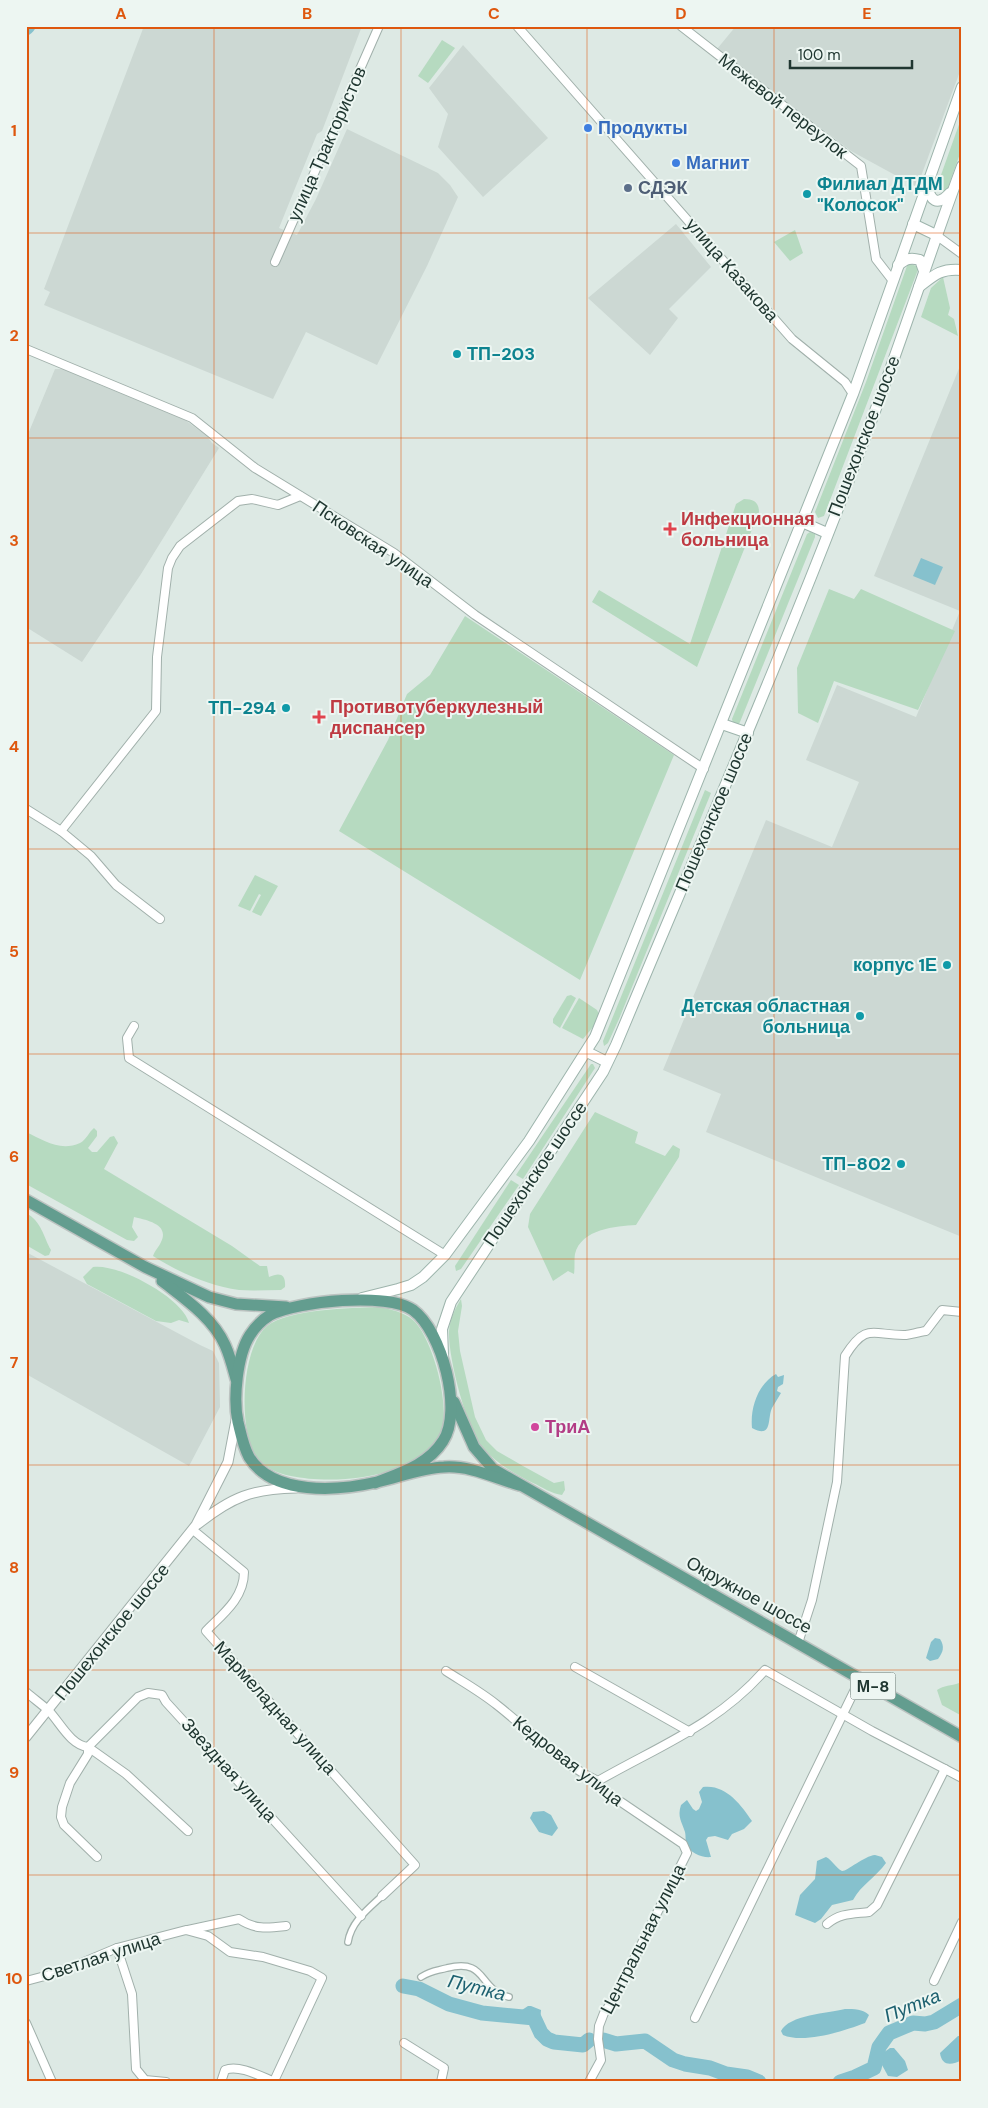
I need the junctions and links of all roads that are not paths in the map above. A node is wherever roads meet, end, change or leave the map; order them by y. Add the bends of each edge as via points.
1 (379, 26) edge
2 (517, 26) edge
3 (681, 26) edge
4 (962, 87) edge
5 (962, 166) edge
6 (927, 183) junction
7 (953, 190) junction
8 (913, 224) junction
9 (936, 234) junction
10 (962, 254) edge
11 (275, 262) dead end
12 (898, 265) junction
13 (962, 270) edge
14 (924, 271) junction
15 (893, 281) junction
16 (919, 287) junction
17 (26, 348) edge
18 (853, 394) junction
19 (300, 496) junction
20 (802, 522) junction
21 (827, 534) junction
22 (722, 724) junction
23 (748, 733) junction
24 (704, 769) junction
25 (26, 809) edge
26 (61, 831) junction
27 (160, 919) dead end
28 (134, 1026) dead end
29 (587, 1052) junction
30 (607, 1062) junction
31 (26, 1200) edge
32 (446, 1255) junction
33 (145, 1267) junction
34 (352, 1300) junction
35 (294, 1307) junction
36 (962, 1312) edge
37 (443, 1361) junction
38 (237, 1384) junction
39 (450, 1391) junction
40 (236, 1414) junction
41 (375, 1483) junction
42 (519, 1485) junction
43 (304, 1488) junction
44 (194, 1528) junction
45 (798, 1643) junction
46 (575, 1667) dead end
47 (446, 1671) dead end
48 (860, 1678) junction
49 (26, 1692) edge
50 (48, 1710) junction
51 (844, 1715) junction
52 (690, 1732) junction
53 (962, 1737) edge
54 (26, 1738) edge
55 (88, 1747) junction
56 (945, 1770) junction
57 (962, 1778) edge
58 (598, 1781) junction
59 (621, 1802) joint
60 (188, 1831) dead end
61 (687, 1853) joint
62 (97, 1857) dead end
63 (382, 1896) joint
64 (361, 1916) junction
65 (962, 1922) edge
66 (827, 1924) dead end
67 (286, 1926) dead end
68 (186, 1930) junction
69 (348, 1942) dead end
70 (117, 1948) junction
71 (422, 1977) dead end
72 (26, 1981) edge
73 (934, 1981) dead end
74 (509, 1997) dead end
75 (695, 2018) dead end
76 (26, 2023) edge
77 (404, 2043) dead end
78 (52, 2082) edge
79 (166, 2082) edge
80 (221, 2082) edge
81 (275, 2082) edge
82 (441, 2082) edge
83 (589, 2082) edge

1 - 11 street, улица Трактористов
2 - 18 street, улица Казакова via 792,339 845,382
3 - 15 street, Межевой переулок via 861,166 876,258
4 - 6 main road, Пошехонское шоссе
5 - 7 main road, Пошехонское шоссе
6 - 7 main road via 929,194 938,202
6 - 8 main road, Пошехонское шоссе
7 - 9 main road, Пошехонское шоссе
8 - 9 main road
8 - 12 main road, Пошехонское шоссе
9 - 10 street
9 - 14 main road, Пошехонское шоссе
12 - 14 main road via 913,258 920,260
12 - 15 main road, Пошехонское шоссе
13 - 16 main road via 948,268
14 - 16 main road, Пошехонское шоссе
15 - 18 main road, Пошехонское шоссе
16 - 21 main road, Пошехонское шоссе
17 - 19 street, Псковская улица via 185,414 254,468
18 - 20 main road, Пошехонское шоссе
19 - 24 street, Псковская улица via 394,553 476,615
19 - 26 street via 278,505 252,499 238,501 180,546 168,568 157,657 156,711
20 - 21 main road
20 - 22 main road, Пошехонское шоссе
21 - 23 main road, Пошехонское шоссе
22 - 23 main road
22 - 24 main road, Пошехонское шоссе
23 - 30 main road, Пошехонское шоссе
24 - 29 main road, Пошехонское шоссе
25 - 26 street
26 - 27 street via 91,856 116,885
28 - 32 street via 127,1038 130,1058
29 - 30 main road
29 - 32 main road, Пошехонское шоссе via 506,1174
30 - 37 main road, Пошехонское шоссе via 451,1302 442,1329
31 - 33 main road, Окружное шоссе
32 - 34 main road, Пошехонское шоссе via 423,1278 411,1284
33 - 35 main road, Окружное шоссе via 222,1301
33 - 38 main road, Окружное шоссе via 215,1329 226,1346
34 - 35 main road, Окружное шоссе
34 - 37 main road, Окружное шоссе via 384,1301 411,1308 426,1323
35 - 38 main road, Окружное шоссе via 271,1315 250,1334
36 - 45 street via 942,1310 926,1331 906,1335 872,1331 854,1342 845,1356 837,1482 812,1600
37 - 39 main road, Окружное шоссе
38 - 40 main road, Окружное шоссе
39 - 41 main road, Окружное шоссе via 451,1422 439,1446 421,1463
39 - 42 main road, Окружное шоссе via 462,1425 479,1456
40 - 43 main road, Окружное шоссе via 244,1446 254,1464 273,1478
40 - 44 street via 228,1462
41 - 42 main road, Окружное шоссе via 445,1466
41 - 43 main road, Окружное шоссе
42 - 45 main road, Окружное шоссе / М-8
43 - 44 street via 251,1492 220,1507
44 - 50 street, Пошехонское шоссе
44 - 63 street, Мармеладная улица via 244,1572 244,1582 236,1599 206,1631 416,1865
45 - 48 main road, Окружное шоссе / М-8
46 - 52 street
47 - 58 street, Кедровая улица via 496,1704 559,1755
48 - 51 street
48 - 53 main road, Окружное шоссе / М-8
49 - 50 street
50 - 54 street, Пошехонское шоссе
50 - 55 street via 66,1733
51 - 52 street via 765,1670 736,1700
51 - 56 street
51 - 75 street
52 - 58 street
55 - 60 street via 126,1774
55 - 62 street via 88,1754 66,1793 61,1817 64,1825
55 - 64 street, Звездная улица via 138,1697 148,1693 162,1695
56 - 57 street
56 - 66 street via 877,1905 869,1912 848,1913
58 - 59 street, Кедровая улица
59 - 61 street, Кедровая улица via 683,1844
61 - 83 street, Центральная улица via 604,2013 598,2039 601,2060
63 - 64 street
64 - 69 street via 350,1932
65 - 73 street
67 - 68 street, Светлая улица via 260,1929 239,1919
68 - 70 street, Светлая улица
68 - 81 street via 208,1936 230,1952 310,1970 322,1978
70 - 72 street, Светлая улица via 60,1972
70 - 79 street via 132,1994 136,2069 145,2080
71 - 74 street via 431,1970 465,1964 474,1968 498,1994
76 - 78 street
77 - 82 street via 444,2068
80 - 81 street via 229,2068

